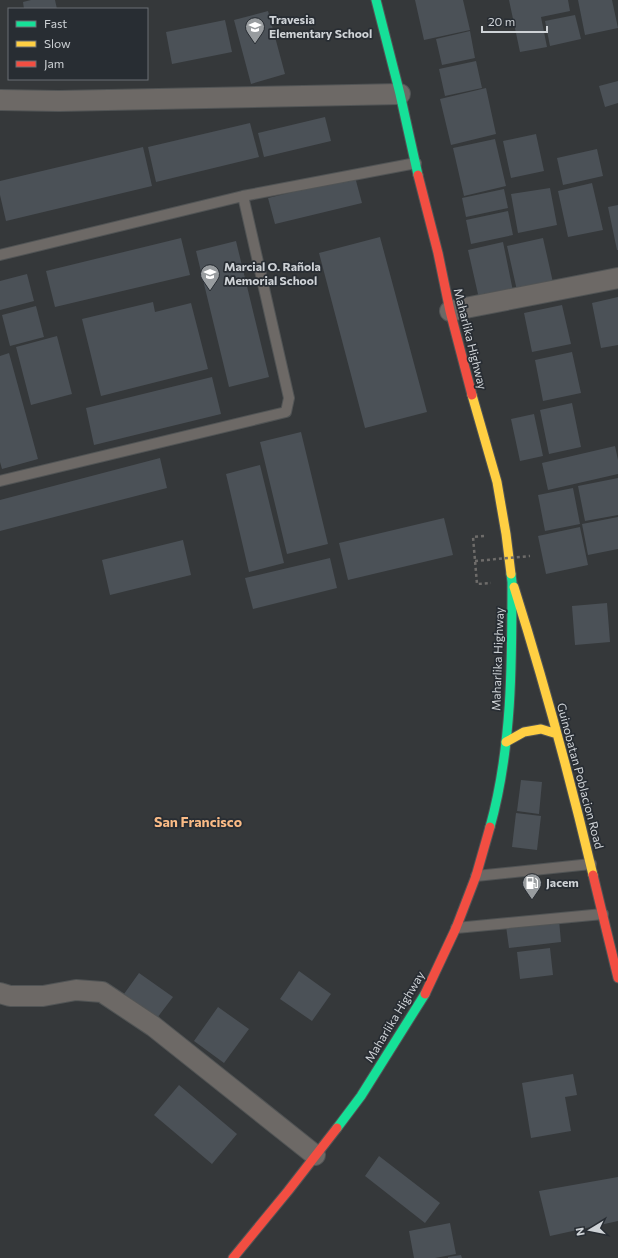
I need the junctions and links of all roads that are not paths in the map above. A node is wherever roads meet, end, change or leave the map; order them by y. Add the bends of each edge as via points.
1 (376, 0) edge
2 (400, 94) junction
3 (0, 100) edge
4 (416, 163) junction
5 (243, 196) junction
6 (0, 255) edge
7 (618, 278) edge
8 (450, 312) junction
9 (0, 481) edge
10 (512, 582) junction
11 (557, 734) junction
12 (506, 742) junction
13 (591, 864) junction
14 (476, 876) junction
15 (603, 914) junction
16 (456, 928) junction
17 (618, 978) edge
18 (0, 993) edge
19 (315, 1155) junction
20 (233, 1258) edge

1 - 2 main road, Maharlika Highway
2 - 3 street
2 - 4 main road, Maharlika Highway
4 - 5 lane
4 - 8 main road, Maharlika Highway
5 - 6 lane
5 - 9 lane via 289,398 286,412
7 - 8 street
8 - 10 main road, Maharlika Highway via 497,482
10 - 11 main road, Guinobatan Poblacion Road
10 - 12 main road, Maharlika Highway via 511,683
11 - 12 main road via 541,729 524,732
11 - 13 main road, Guinobatan Poblacion Road
12 - 14 main road, Maharlika Highway via 496,804
13 - 14 lane
13 - 15 main road, Guinobatan Poblacion Road
14 - 16 main road, Maharlika Highway
15 - 16 lane
15 - 17 main road, Guinobatan Poblacion Road
16 - 19 main road, Maharlika Highway via 428,990 396,1042 361,1096
18 - 19 street via 10,996 43,996 76,990 102,992 153,1026
19 - 20 main road, Maharlika Highway

